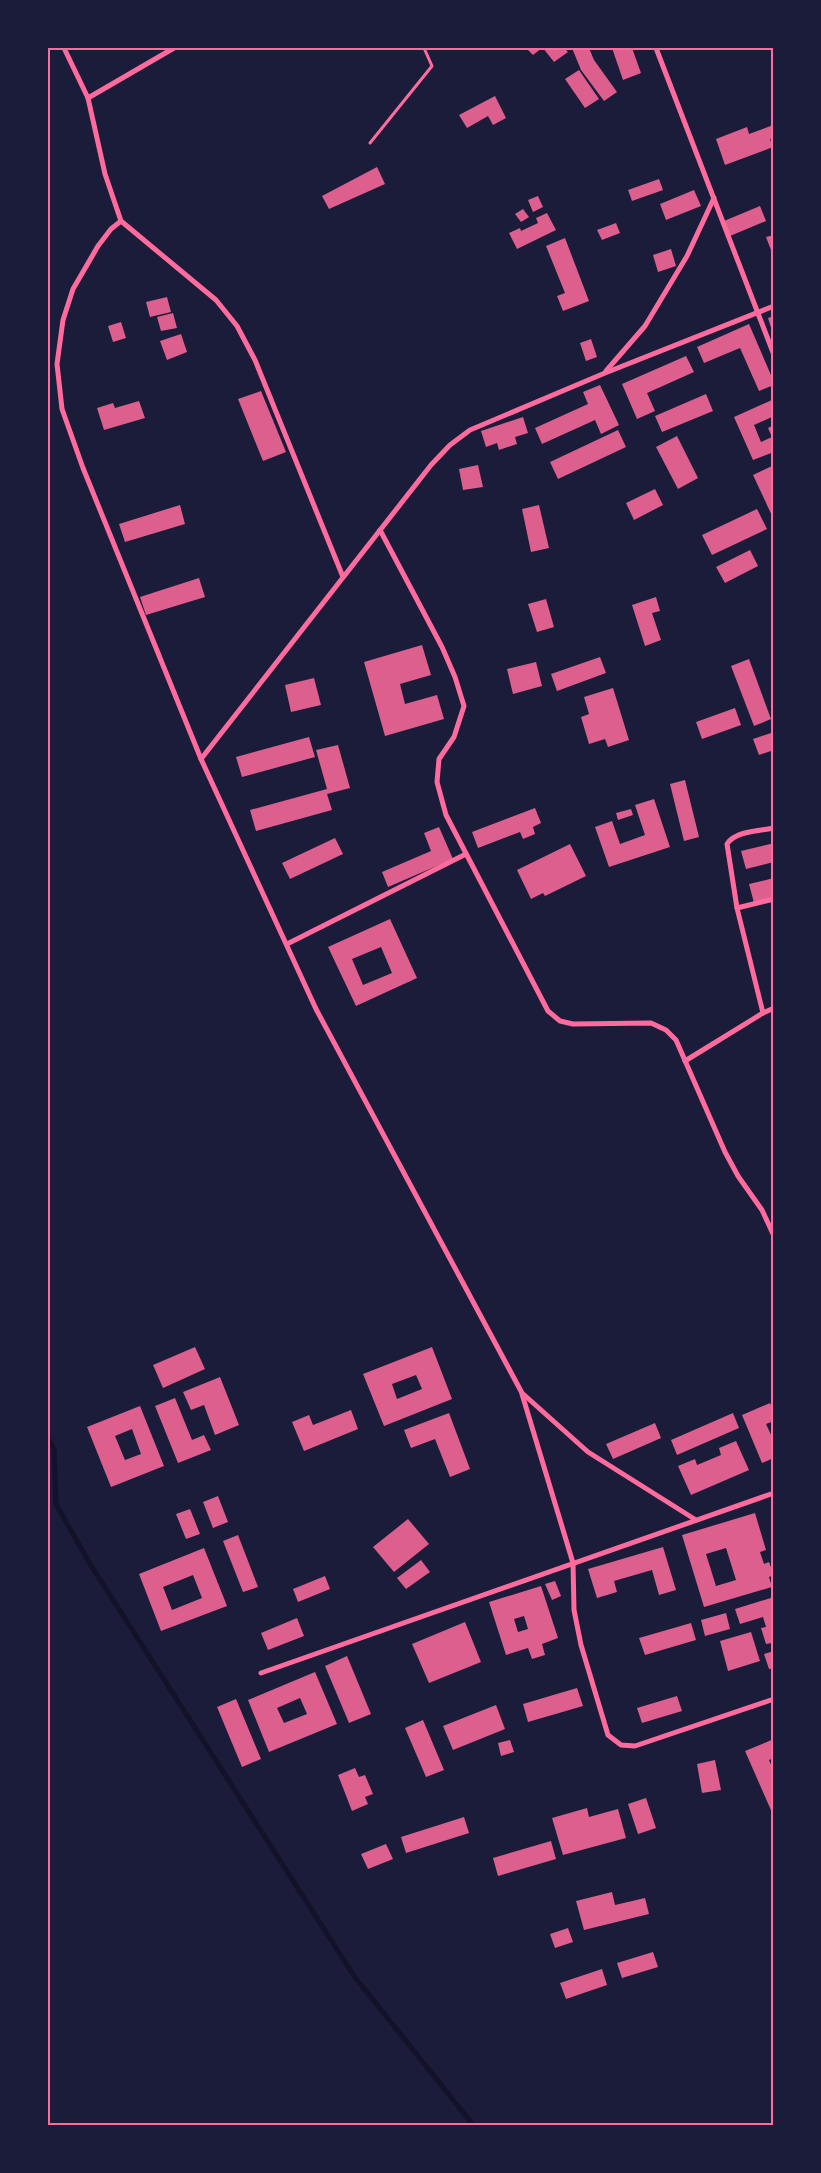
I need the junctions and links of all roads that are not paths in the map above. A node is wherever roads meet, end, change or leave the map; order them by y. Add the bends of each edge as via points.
1 (64, 48) edge
2 (174, 48) edge
3 (656, 48) edge
4 (88, 98) junction
5 (714, 198) junction
6 (122, 221) junction
7 (774, 306) edge
8 (757, 312) junction
9 (774, 355) edge
10 (605, 373) junction
11 (380, 530) junction
12 (343, 577) junction
13 (201, 759) junction
14 (774, 828) edge
15 (466, 854) junction
16 (774, 899) edge
17 (736, 908) junction
18 (287, 944) junction
19 (774, 1008) edge
20 (764, 1012) junction
21 (685, 1061) junction
22 (774, 1236) edge
23 (522, 1393) junction
24 (774, 1493) edge
25 (696, 1520) junction
26 (573, 1563) junction
27 (261, 1673) dead end
28 (774, 1699) edge

1 - 4 street
2 - 4 street
3 - 5 street
4 - 6 street via 105,174
5 - 8 street
5 - 10 street via 687,256 645,326
6 - 12 street via 216,300 237,326 255,360
6 - 13 street via 98,246 73,289 65,312 57,364 62,409
7 - 8 street
8 - 9 street
8 - 10 street
10 - 11 street via 470,430 431,465
11 - 12 street
11 - 15 street via 442,647 464,706 454,737 439,759 437,782 446,815
12 - 13 street
13 - 18 street
14 - 17 street via 738,835 727,844
15 - 18 street
15 - 21 street via 548,1011 560,1021 573,1024 651,1023 666,1030 676,1040
16 - 17 street
17 - 20 street
18 - 23 street via 316,1009
19 - 20 street
20 - 21 street
21 - 22 street via 738,1176 762,1210
23 - 25 street via 588,1452
23 - 26 street
24 - 25 street
25 - 26 street
26 - 27 street
26 - 28 street via 574,1610 581,1645 608,1735 621,1745 635,1746

